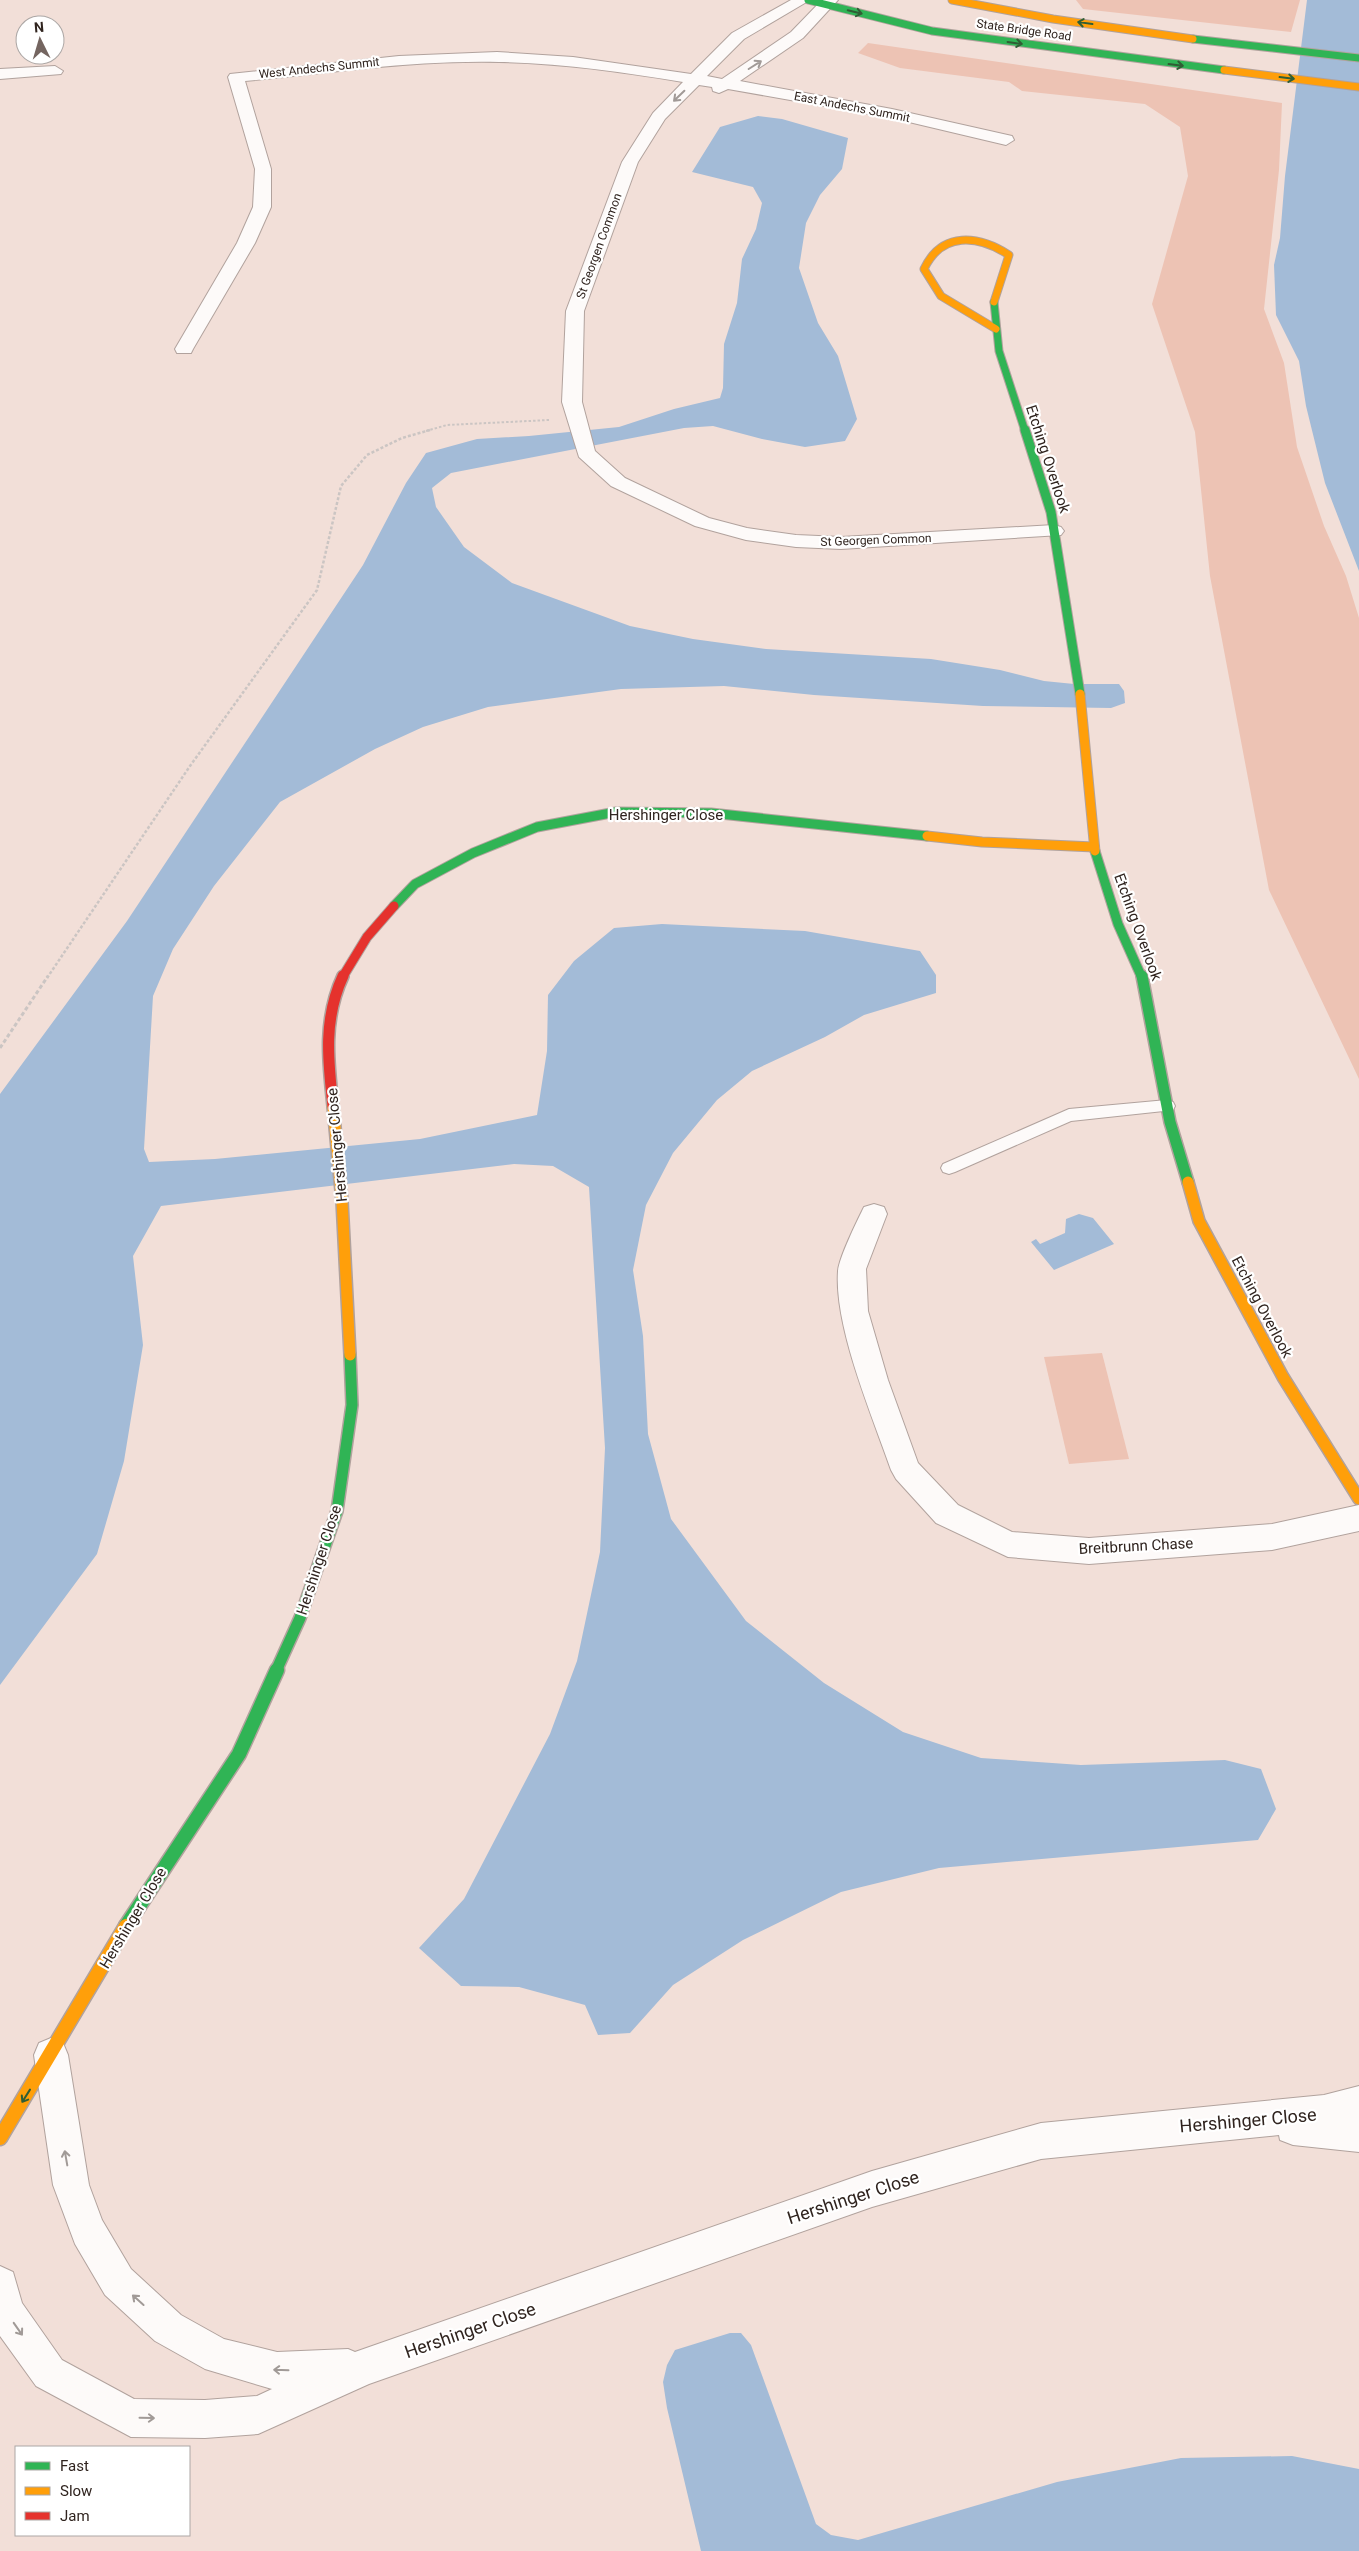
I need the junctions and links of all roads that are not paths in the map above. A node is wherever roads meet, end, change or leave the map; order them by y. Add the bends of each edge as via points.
1 (802, 0) edge
2 (808, 0) edge
3 (952, 0) edge
4 (961, 1) edge
5 (827, 2) edge
6 (1359, 58) edge
7 (55, 71) dead end
8 (0, 74) edge
9 (697, 79) junction
10 (725, 84) junction
11 (1359, 86) edge
12 (703, 100) dead end
13 (688, 110) dead end
14 (653, 125) junction
15 (1006, 140) dead end
16 (996, 328) junction
17 (184, 349) dead end
18 (1054, 531) junction
19 (1094, 847) junction
20 (1167, 1106) junction
21 (949, 1168) dead end
22 (874, 1214) dead end
23 (1359, 1499) edge
24 (1359, 1518) edge
25 (51, 2055) junction
26 (1359, 2104) edge
27 (1234, 2121) junction
28 (1359, 2134) edge
29 (0, 2138) edge
30 (0, 2285) edge
31 (364, 2367) junction

1 - 9 street, St Georgen Common via 738,36
2 - 5 main road, State Bridge Road
3 - 4 main road, State Bridge Road
6 -> 4 main road, State Bridge Road via 1270,49 1020,14
10 -> 5 street via 797,35
5 -> 11 main road, State Bridge Road via 932,31
7 - 8 street
9 - 10 street, East Andechs Summit
9 -> 14 street, St Georgen Common
9 - 17 street, West Andechs Summit via 611,65 497,57 372,62 236,77 264,169 262,207 246,243
10 - 12 street
10 - 15 street, East Andechs Summit via 960,128
13 - 14 street via 681,116
14 - 18 street, St Georgen Common via 630,162 575,311 572,402 586,453 618,482 702,522 746,534 841,543
16 - 16 main road, Etching Overlook via 993,304 1009,256 1000,247 986,243 945,243 932,253 924,269 941,296
16 - 18 main road, Etching Overlook via 1009,386 1051,512
18 - 19 main road, Etching Overlook via 1078,670
19 - 20 main road, Etching Overlook via 1118,924 1144,981
19 - 25 main road, Hershinger Close via 982,842 711,812 616,812 537,827 473,853 415,884 376,926 348,962 332,1006 327,1046 342,1201 352,1405 337,1511 300,1618 239,1754 141,1901
20 - 21 lane via 1069,1115
20 - 23 main road, Etching Overlook via 1199,1221 1283,1377
22 - 24 street, Breitbrunn Chase via 852,1269 854,1311 906,1470 947,1514 1008,1544 1089,1551 1272,1537
25 -> 29 main road, Hershinger Close
31 -> 25 street, Hershinger Close via 277,2371 218,2356 168,2328 118,2282 88,2231 71,2185
26 - 27 street, Hershinger Close via 1324,2113
27 - 28 street
27 - 31 street, Hershinger Close via 1041,2141 1022,2146 872,2189
30 -> 31 street, Hershinger Close via 6,2311 49,2373 131,2418 205,2419 258,2415

